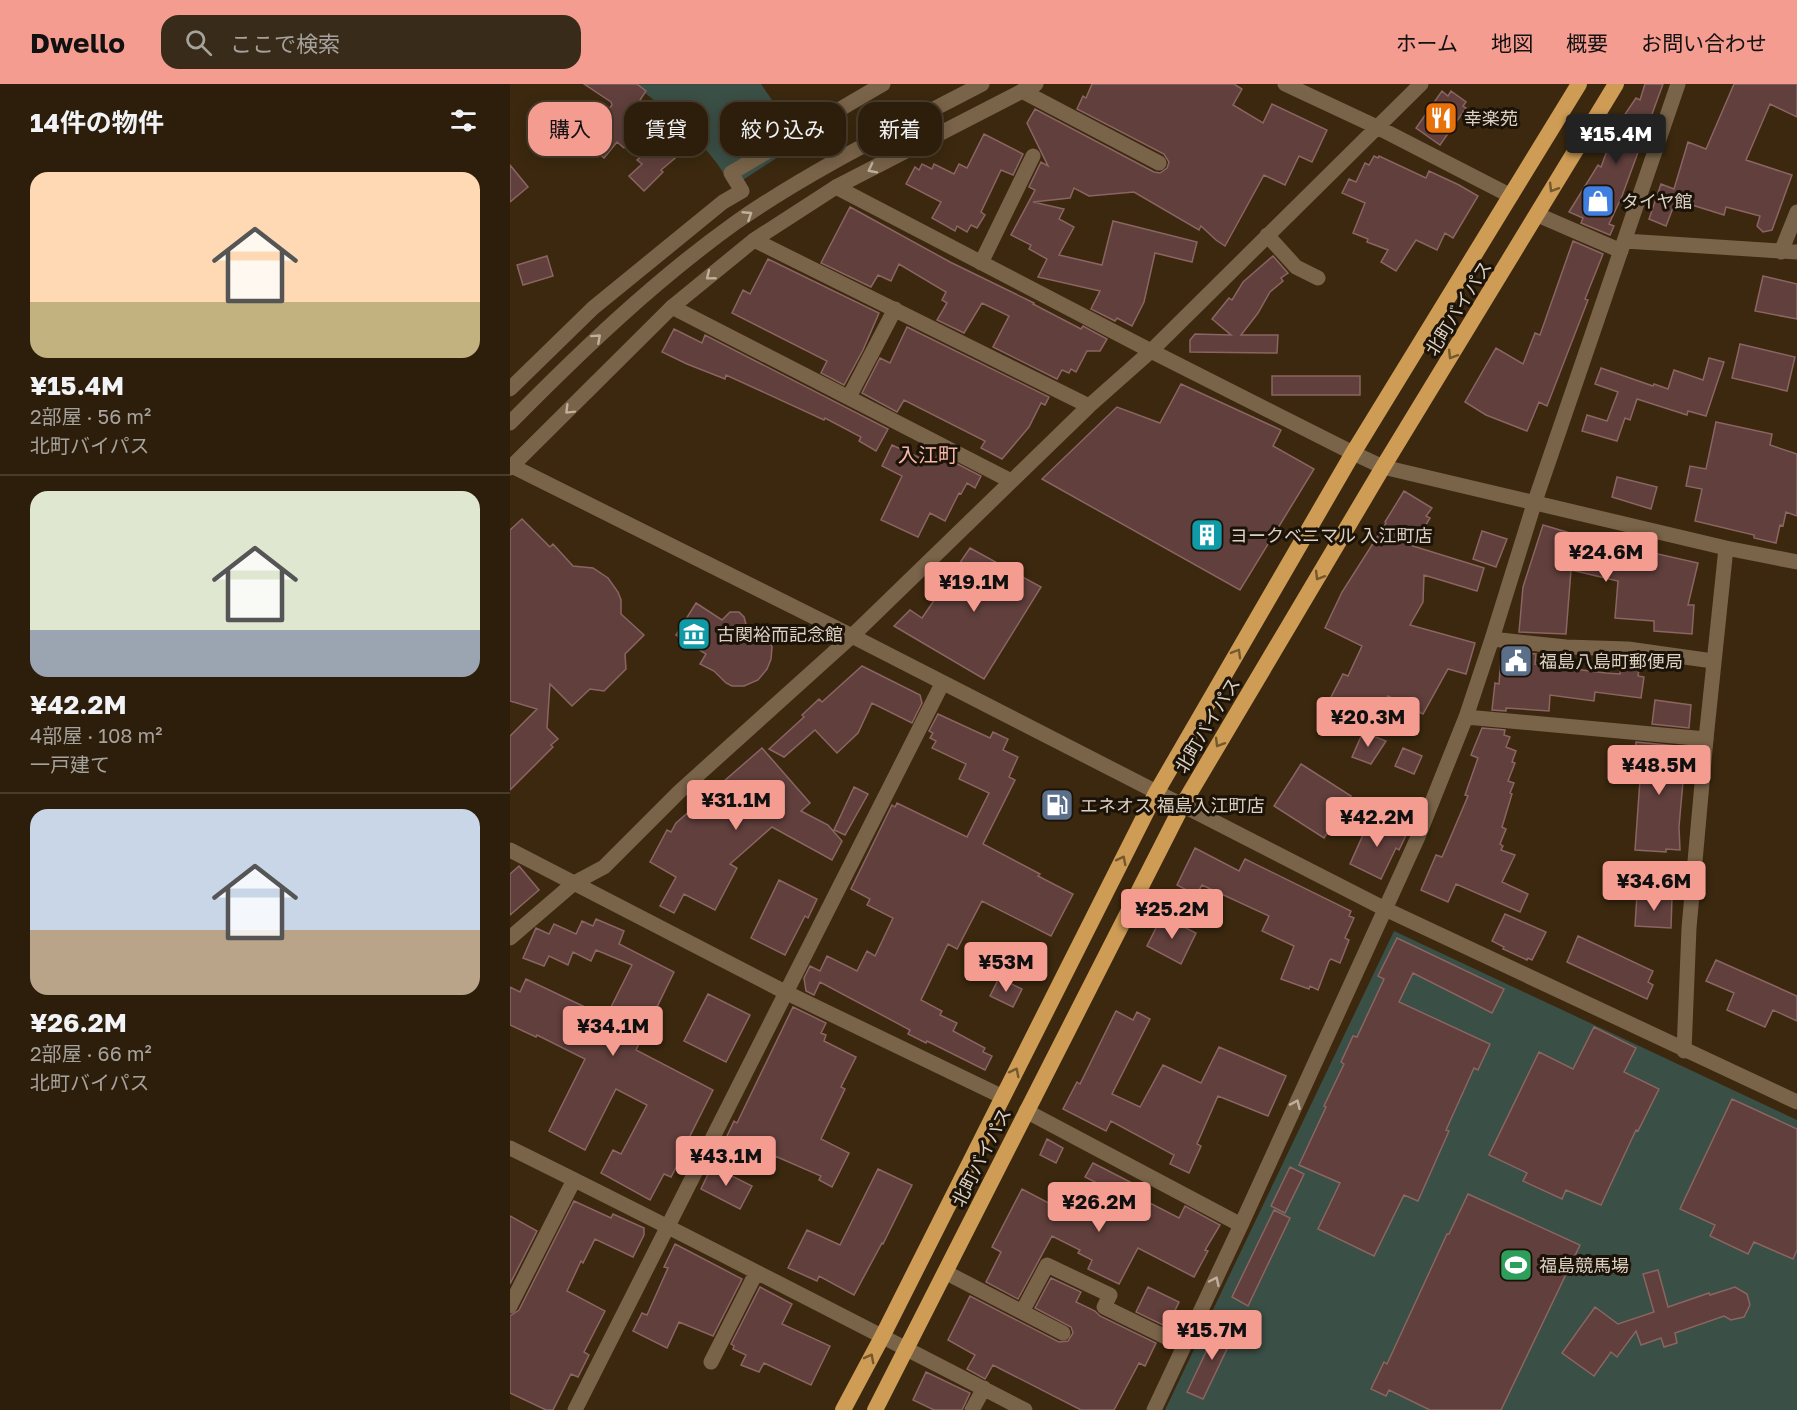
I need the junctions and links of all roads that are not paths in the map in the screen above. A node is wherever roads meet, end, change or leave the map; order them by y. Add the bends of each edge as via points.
1 (883, 84) edge
2 (982, 84) edge
3 (1036, 84) edge
4 (1285, 84) edge
5 (1421, 84) edge
6 (1579, 84) edge
7 (1616, 84) edge
8 (1678, 84) edge
9 (1022, 91) junction
10 (1377, 128) junction
11 (1033, 156) dead end
12 (1159, 163) dead end
13 (836, 187) junction
14 (1511, 196) junction
15 (1797, 212) edge
16 (1538, 214) junction
17 (1267, 236) junction
18 (754, 240) junction
19 (1623, 246) junction
20 (1781, 252) junction
21 (1797, 252) edge
22 (981, 263) junction
23 (1318, 278) dead end
24 (672, 307) junction
25 (895, 309) junction
26 (1151, 351) junction
27 (510, 389) edge
28 (849, 397) junction
29 (1089, 406) junction
30 (510, 423) edge
31 (1353, 453) junction
32 (511, 466) edge
33 (1383, 467) junction
34 (1011, 481) junction
35 (1533, 504) junction
36 (1726, 548) junction
37 (1797, 562) edge
38 (852, 636) junction
39 (1492, 639) junction
40 (1713, 661) junction
41 (942, 684) junction
42 (1466, 717) junction
43 (1706, 739) junction
44 (1156, 793) junction
45 (1182, 806) junction
46 (510, 850) edge
47 (574, 883) junction
48 (1385, 909) junction
49 (510, 938) edge
50 (785, 992) junction
51 (1684, 1051) junction
52 (1003, 1097) junction
53 (1797, 1102) edge
54 (1026, 1111) junction
55 (510, 1148) edge
56 (574, 1180) junction
57 (667, 1225) junction
58 (1241, 1225) junction
59 (945, 1272) junction
60 (756, 1273) junction
61 (510, 1306) edge
62 (1022, 1312) junction
63 (1063, 1334) dead end
64 (882, 1337) junction
65 (1184, 1346) junction
66 (906, 1350) junction
67 (711, 1362) dead end
68 (984, 1388) junction
69 (575, 1410) edge
70 (843, 1410) edge
71 (875, 1410) edge
72 (972, 1410) edge
73 (1025, 1410) edge
74 (1154, 1410) edge

1 - 27 street via 730,173 742,191 723,202 593,308
30 -> 2 street via 561,370 673,270 735,223 806,178
3 - 9 street
4 - 10 street
5 - 10 street
6 - 14 highway, 北町バイパス
7 -> 16 highway, 北町バイパス
8 - 19 street
9 - 12 street
9 -> 13 street
10 - 14 street
10 - 17 street
11 - 22 street
13 - 18 street
13 - 22 street
14 - 31 highway, 北町バイパス
15 - 20 street
16 - 19 street
16 -> 33 highway, 北町バイパス
17 - 23 street via 1296,267
17 - 26 street
18 -> 24 street
18 - 25 street
19 - 20 street
19 - 35 street
20 - 21 street
22 - 26 street
24 - 28 street
24 -> 32 street
25 - 28 street
25 - 29 street
26 - 29 street
26 - 31 street
28 - 34 street
29 - 34 street
31 - 33 street
44 -> 31 highway, 北町バイパス
32 - 38 street
33 - 35 street
33 -> 45 highway, 北町バイパス
34 - 38 street
35 - 36 street
35 - 39 street
36 - 37 street
36 - 40 street
38 - 41 street
38 - 47 street via 679,792 604,867
39 - 40 street via 1628,649
39 - 42 street
40 - 43 street
41 - 44 street
41 - 50 street
42 - 43 street
42 - 48 street
43 - 51 street via 1689,928
44 - 45 street
52 -> 44 highway, 北町バイパス
45 - 48 street
45 - 54 highway, 北町バイパス
46 - 47 street
47 - 49 street
47 - 50 street
48 - 51 street
58 -> 48 street
50 - 52 street
50 - 57 street
51 - 53 street
52 - 64 highway, 北町バイパス
54 - 58 street
54 - 59 highway, 北町バイパス
55 - 56 street
56 - 57 street
56 - 61 street
57 - 60 street
57 - 69 street
65 -> 58 street
59 - 62 street
59 - 66 highway, 北町バイパス
60 - 64 street
60 - 67 street
62 - 63 street
62 - 65 street via 1047,1265 1110,1295 1104,1307
64 - 66 street
70 -> 64 highway, 北町バイパス
65 - 74 street
66 - 68 street
66 - 71 highway, 北町バイパス
68 - 72 street
68 - 73 street

